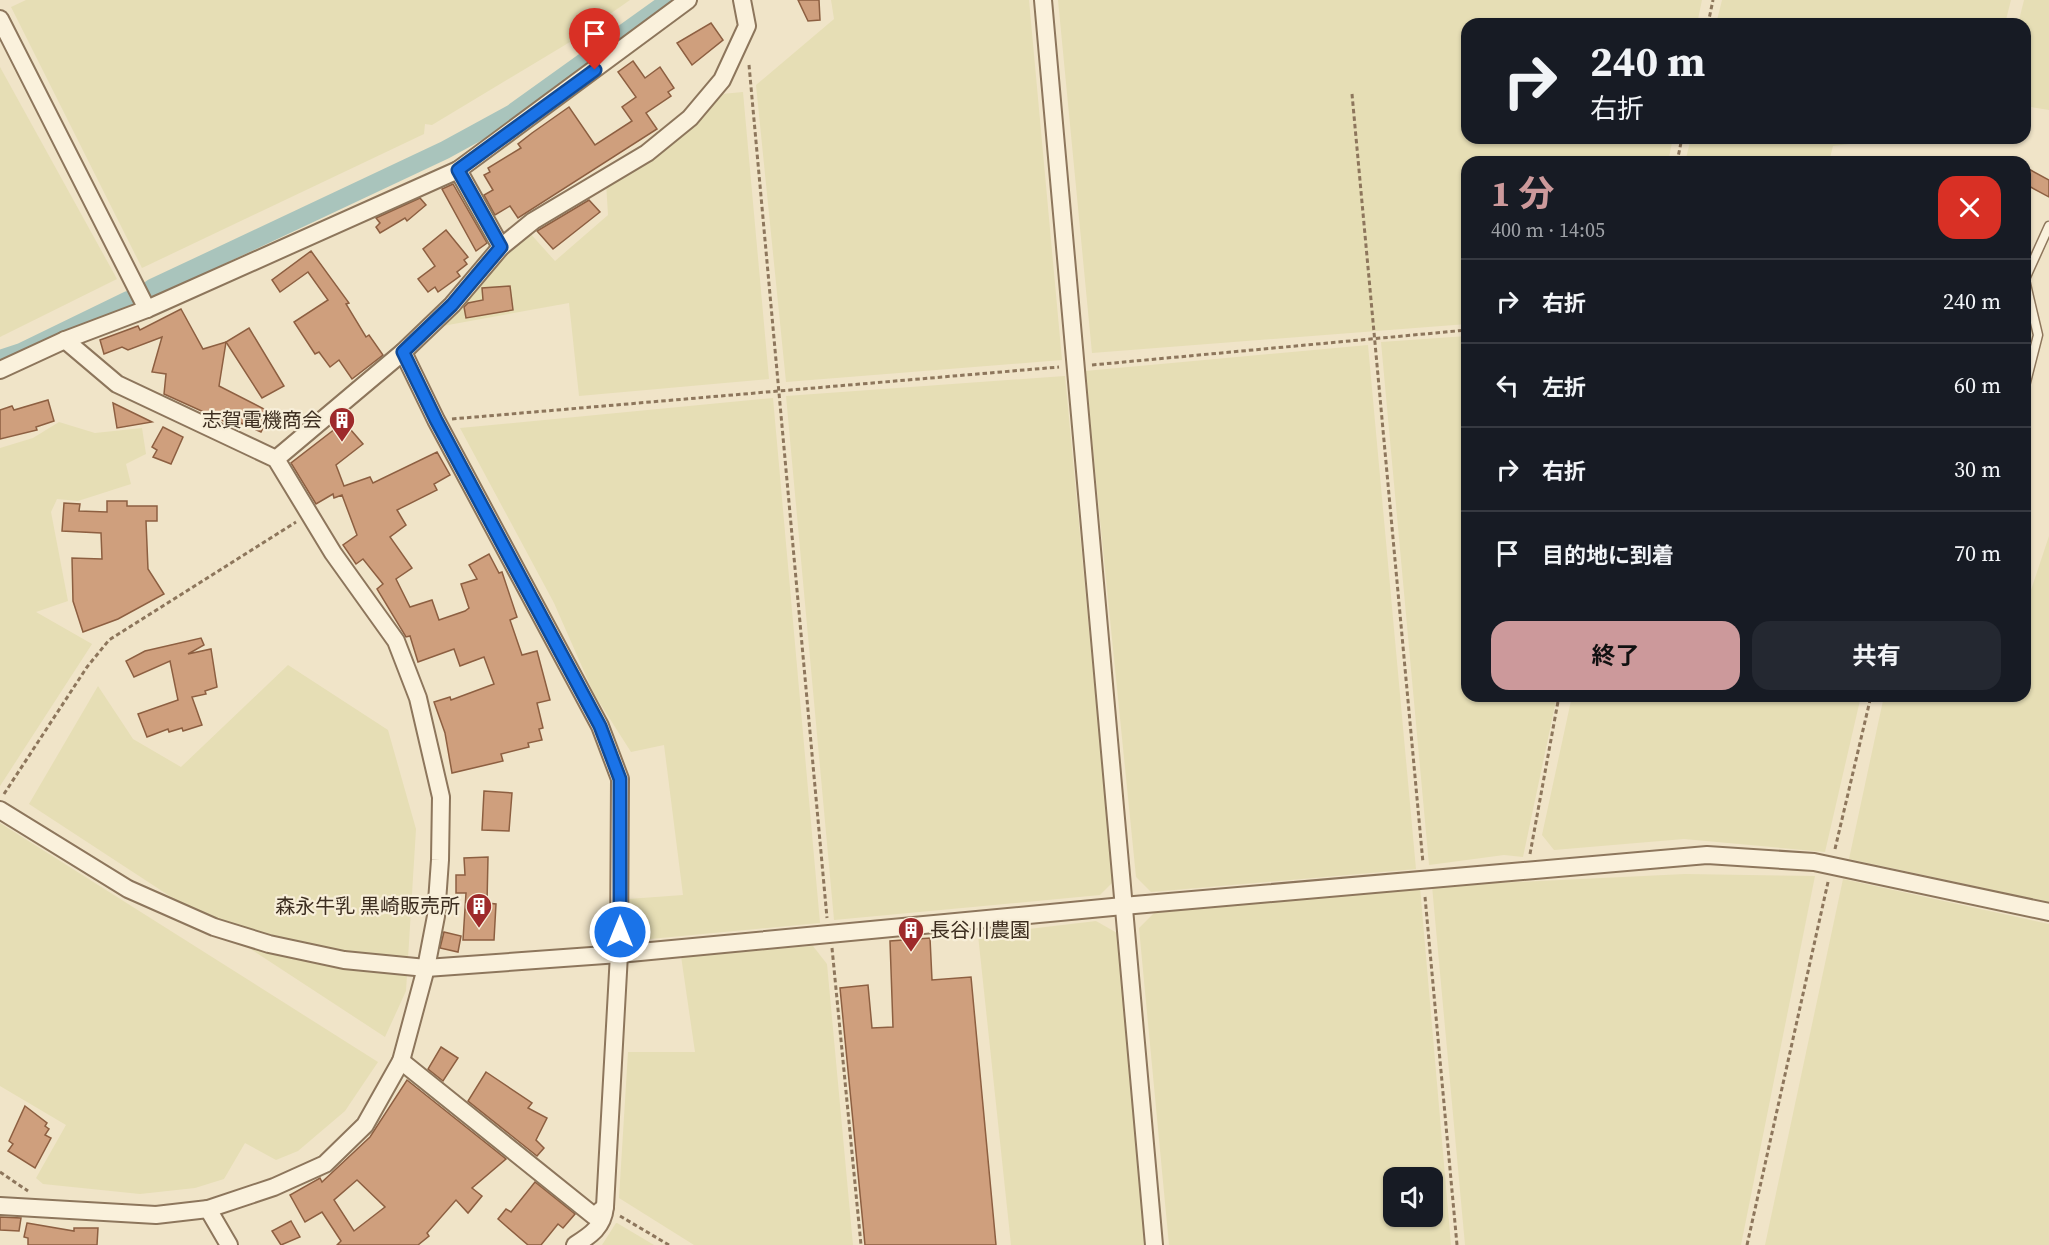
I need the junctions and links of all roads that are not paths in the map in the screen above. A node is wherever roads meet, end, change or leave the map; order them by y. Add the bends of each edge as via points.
1 (688, 0) edge
2 (742, 0) edge
3 (1043, 0) edge
4 (0, 19) edge
5 (458, 170) junction
6 (2049, 226) edge
7 (501, 247) junction
8 (2031, 266) edge
9 (2031, 305) edge
10 (147, 309) junction
11 (65, 340) junction
12 (403, 352) junction
13 (2031, 362) edge
14 (0, 370) edge
15 (276, 459) junction
16 (0, 810) edge
17 (1123, 906) junction
18 (2049, 912) edge
19 (619, 954) junction
20 (426, 968) junction
21 (401, 1062) junction
22 (0, 1206) edge
23 (605, 1207) junction
24 (208, 1209) junction
25 (229, 1245) edge
26 (574, 1245) edge
27 (1154, 1245) edge

1 - 5 street
2 - 7 street via 747,26 722,80 690,118 647,153 533,221
3 - 17 street
4 - 10 street
5 - 7 street
5 - 10 street
6 - 8 lane
7 - 12 street via 452,305
9 - 13 lane via 2038,335
10 - 11 street
11 - 14 street
11 - 15 street via 117,384
12 - 15 street
12 - 19 street via 600,726 620,779
15 - 20 street via 308,514 396,641 418,698 441,797 436,916
16 - 20 street via 128,889 214,927 344,960
17 - 18 street via 1707,855 1814,862
17 - 19 street
17 - 27 street
19 - 20 street
19 - 23 street
20 - 21 street
21 - 23 street via 594,1216
21 - 24 street via 365,1125 325,1164 274,1187
22 - 24 street via 156,1215
23 - 26 street via 604,1221
24 - 25 street

